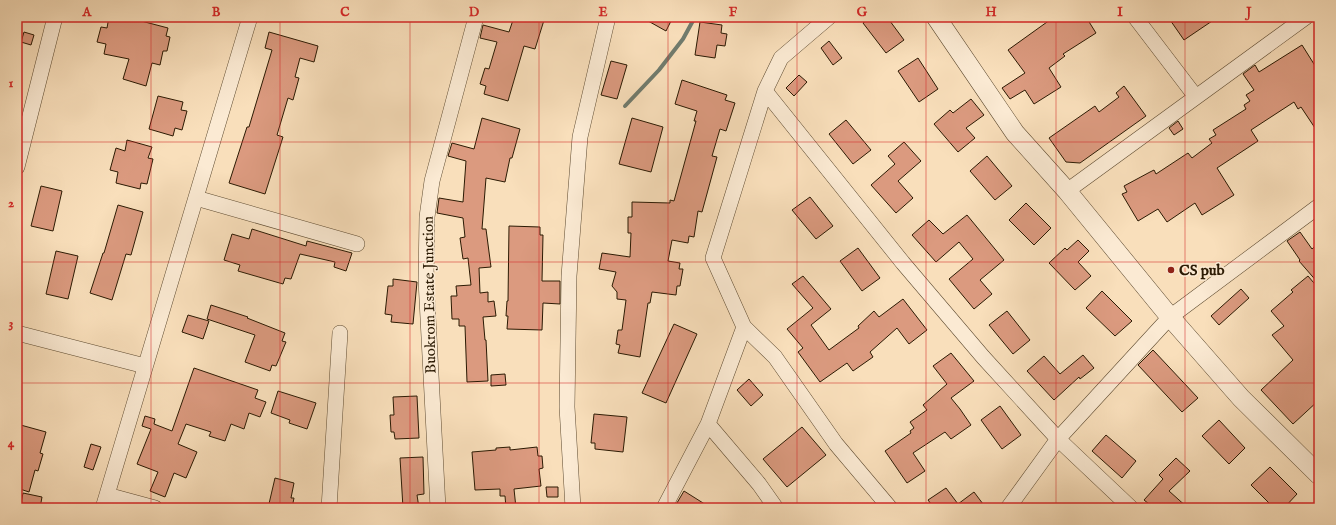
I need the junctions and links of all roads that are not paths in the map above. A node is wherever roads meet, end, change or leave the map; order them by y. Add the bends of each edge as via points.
1 (55, 17) edge
2 (250, 17) edge
3 (476, 17) edge
4 (608, 17) edge
5 (829, 17) edge
6 (936, 17) edge
7 (1135, 17) edge
8 (1306, 17) edge
9 (765, 91) junction
10 (1196, 98) junction
11 (17, 167) edge
12 (1067, 191) junction
13 (196, 198) junction
14 (1318, 209) edge
15 (357, 244) dead end
16 (1170, 317) junction
17 (744, 327) junction
18 (17, 333) edge
19 (340, 333) dead end
20 (145, 366) junction
21 (708, 424) junction
22 (1058, 439) junction
23 (1319, 475) edge
24 (105, 501) edge
25 (155, 508) edge
26 (329, 508) edge
27 (438, 508) edge
28 (573, 508) edge
29 (664, 508) edge
30 (776, 508) edge
31 (890, 508) edge
32 (1008, 508) edge
33 (1131, 508) edge

1 - 11 street
2 - 13 street
3 - 27 street, Buokrom Estate Junction via 432,181 427,217 426,280
4 - 28 street via 580,137 569,276 567,407
5 - 9 street via 781,58
6 - 12 street via 1015,133
7 - 10 street
8 - 10 street
9 - 17 street via 714,258
9 - 22 street via 903,263 983,357
10 - 12 street
12 - 16 street
13 - 15 street
13 - 20 street
14 - 16 street
16 - 22 street
16 - 23 street via 1241,398
17 - 21 street
17 - 31 street via 775,357 836,444
18 - 20 street
19 - 26 street
20 - 24 street
21 - 29 street
21 - 30 street via 760,484
22 - 32 street
22 - 33 street
24 - 25 street

